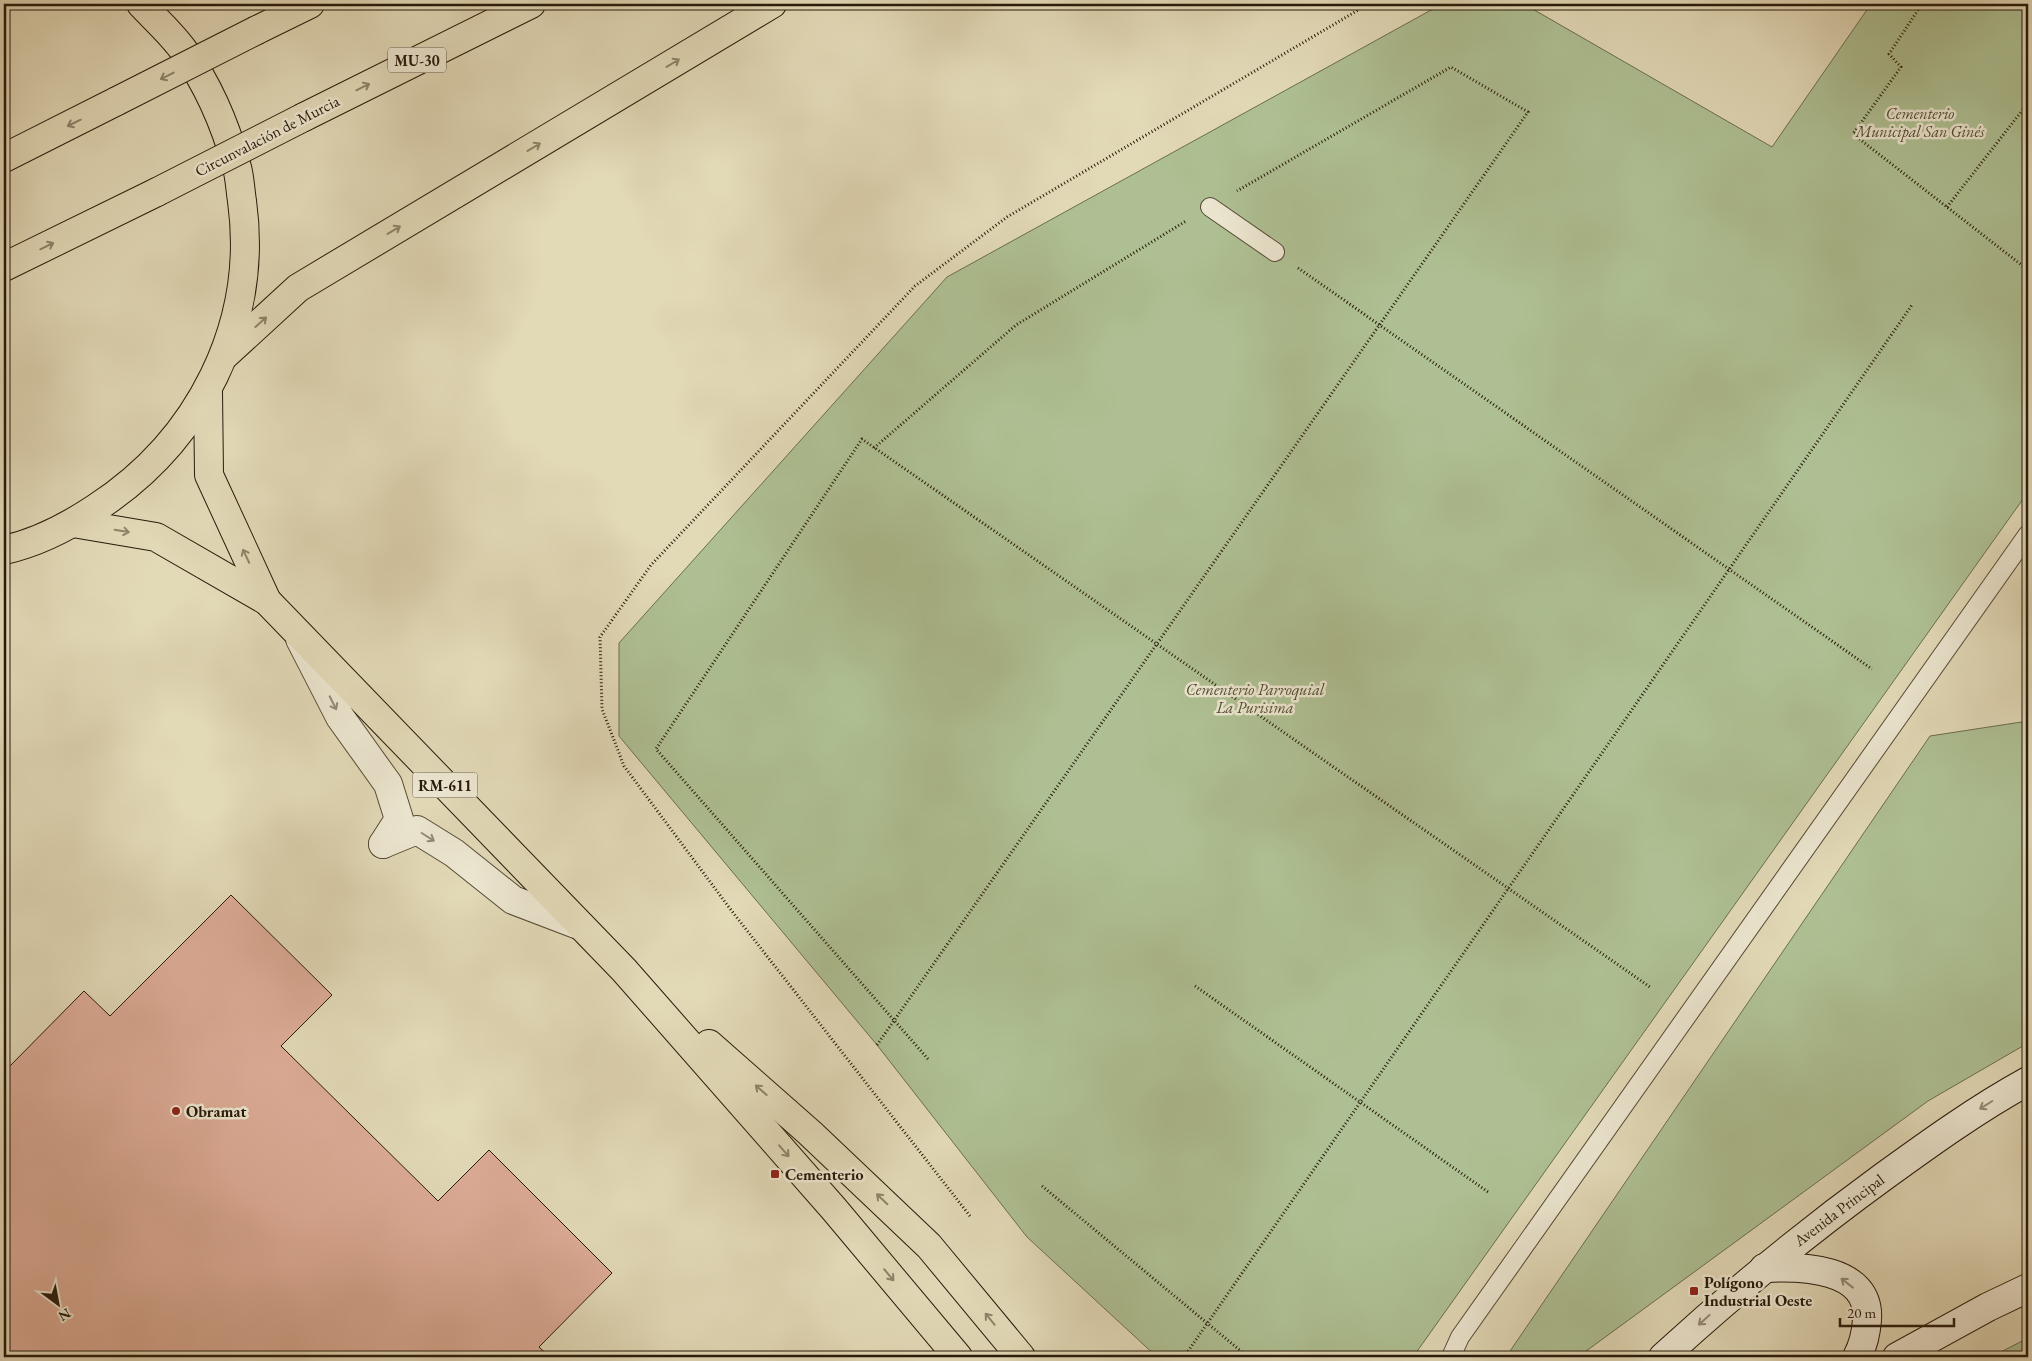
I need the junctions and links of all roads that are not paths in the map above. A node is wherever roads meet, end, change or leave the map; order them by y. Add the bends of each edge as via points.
1 (141, 4) edge
2 (310, 4) edge
3 (530, 4) edge
4 (772, 4) edge
5 (4, 158) edge
6 (1210, 206) dead end
7 (1275, 252) road end
8 (4, 267) edge
9 (225, 355) junction
10 (208, 391) junction
11 (74, 523) junction
12 (2028, 534) edge
13 (5, 551) edge
14 (267, 601) junction
15 (294, 629) junction
16 (581, 926) junction
17 (624, 970) junction
18 (2028, 1081) edge
19 (1764, 1268) junction
20 (2028, 1288) edge
21 (1460, 1337) junction
22 (958, 1357) edge
23 (1021, 1357) edge
24 (1451, 1357) edge
25 (1458, 1357) edge
26 (1663, 1357) edge
27 (1856, 1357) edge
28 (1897, 1357) edge

1 - 9 main road via 184,51 193,66 216,105 237,166 246,229 241,293
2 -> 5 main road, bridge
8 -> 3 main road, Circunvalación de Murcia / MU-30, bridge
9 -> 4 main road via 298,288
6 - 7 lane
9 - 10 main road
10 - 11 main road via 172,443 127,488
14 -> 10 main road, RM-611 via 209,475
11 - 13 main road
11 -> 14 main road, RM-611 via 156,537
12 - 21 lane
14 - 15 main road, RM-611
15 - 16 main road, RM-611
15 -> 16 street via 340,717 388,784 399,819 383,844 417,830 454,853 513,900
16 - 17 main road, RM-611
17 -> 22 main road, RM-611 via 834,1209
23 -> 17 main road, RM-611 via 930,1246
18 -> 19 street, Avenida Principal via 1987,1103 1917,1152
19 -> 26 street, Avenida Principal
27 -> 19 street via 1866,1333 1868,1314 1861,1296 1848,1281 1811,1268
20 - 28 street
21 - 24 lane
21 - 25 lane

